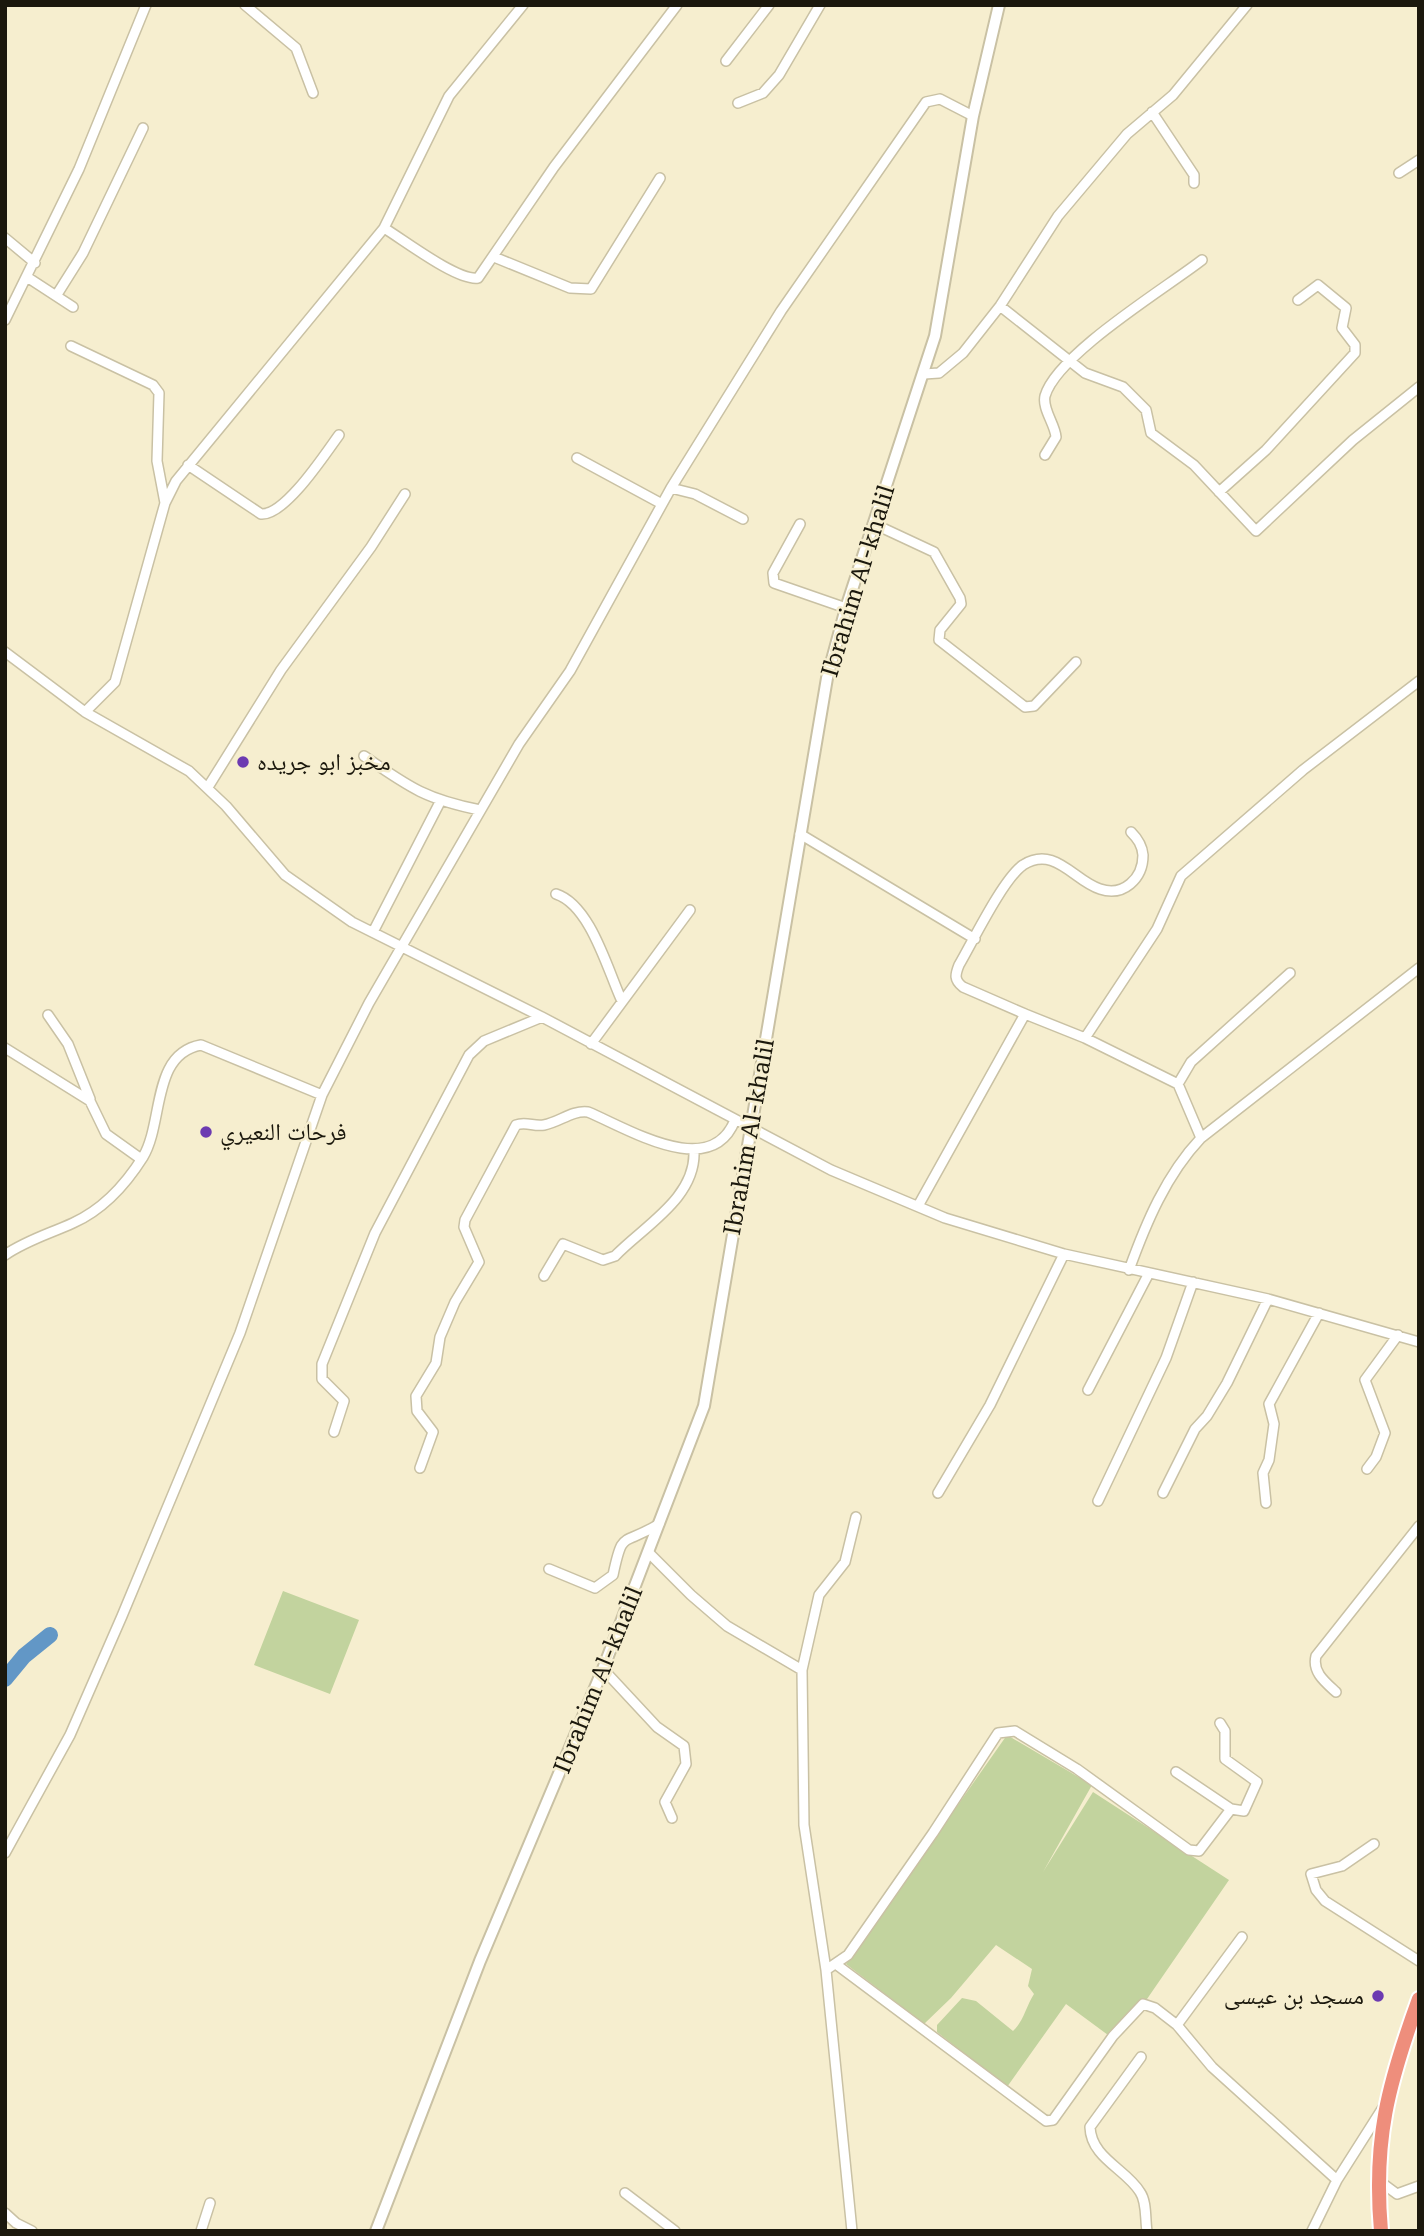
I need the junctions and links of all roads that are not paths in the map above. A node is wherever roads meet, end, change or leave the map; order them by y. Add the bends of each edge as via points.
1 (146, 5) edge
2 (244, 5) edge
3 (523, 5) edge
4 (677, 5) edge
5 (769, 5) edge
6 (820, 5) edge
7 (999, 5) edge
8 (1247, 5) edge
9 (726, 61) dead end
10 (313, 93) dead end
11 (738, 103) dead end
12 (1152, 111) junction
13 (973, 116) junction
14 (143, 128) dead end
15 (1419, 160) edge
16 (1399, 173) dead end
17 (660, 178) dead end
18 (1194, 183) dead end
19 (384, 228) junction
20 (5, 238) edge
21 (494, 257) junction
22 (1202, 260) dead end
23 (35, 263) junction
24 (27, 277) junction
25 (56, 296) junction
26 (1298, 300) dead end
27 (1000, 306) junction
28 (73, 307) dead end
29 (5, 320) edge
30 (71, 346) dead end
31 (1070, 362) junction
32 (924, 374) junction
33 (1419, 387) edge
34 (339, 435) dead end
35 (1045, 455) dead end
36 (577, 458) dead end
37 (188, 465) junction
38 (671, 488) junction
39 (1219, 492) junction
40 (405, 494) dead end
41 (165, 503) junction
42 (662, 504) junction
43 (743, 519) dead end
44 (800, 524) dead end
45 (874, 524) junction
46 (846, 608) junction
47 (5, 652) edge
48 (1076, 662) dead end
49 (1419, 681) edge
50 (85, 712) junction
51 (364, 757) dead end
52 (208, 787) junction
53 (440, 802) junction
54 (480, 810) junction
55 (1131, 832) dead end
56 (800, 834) junction
57 (556, 894) dead end
58 (690, 910) dead end
59 (373, 932) junction
60 (975, 939) junction
61 (400, 946) junction
62 (1419, 968) edge
63 (1290, 973) dead end
64 (621, 999) junction
65 (1026, 1014) junction
66 (48, 1015) dead end
67 (542, 1017) junction
68 (1085, 1038) junction
69 (591, 1044) junction
70 (5, 1048) edge
71 (1178, 1084) junction
72 (322, 1095) junction
73 (90, 1101) junction
74 (736, 1120) junction
75 (753, 1130) junction
76 (1201, 1139) junction
77 (694, 1152) junction
78 (141, 1159) junction
79 (918, 1206) junction
80 (1063, 1254) junction
81 (5, 1255) edge
82 (1129, 1270) junction
83 (1148, 1275) junction
84 (544, 1276) dead end
85 (1193, 1283) junction
86 (1268, 1299) junction
87 (1319, 1312) junction
88 (1398, 1335) junction
89 (1419, 1342) edge
90 (1088, 1390) dead end
91 (334, 1432) dead end
92 (420, 1468) dead end
93 (1367, 1469) dead end
94 (938, 1493) dead end
95 (1163, 1493) dead end
96 (1098, 1501) dead end
97 (1266, 1503) dead end
98 (856, 1517) dead end
99 (661, 1524) junction
100 (1419, 1526) edge
101 (649, 1553) junction
102 (549, 1569) dead end
103 (603, 1669) junction
104 (802, 1670) junction
105 (1336, 1692) dead end
106 (1220, 1723) dead end
107 (1176, 1772) dead end
108 (1231, 1809) junction
109 (672, 1818) dead end
110 (1374, 1844) dead end
111 (5, 1853) edge
112 (1242, 1937) dead end
113 (1419, 1961) edge
114 (837, 1965) junction
115 (826, 1970) junction
116 (1419, 1999) edge
117 (1177, 2025) junction
118 (1141, 2057) dead end
119 (1385, 2104) junction
120 (1377, 2179) junction
121 (1337, 2180) junction
122 (1419, 2186) edge
123 (625, 2193) dead end
124 (210, 2203) dead end
125 (5, 2213) edge
126 (851, 2230) edge
127 (32, 2231) edge
128 (201, 2231) edge
129 (376, 2231) edge
130 (675, 2231) edge
131 (1147, 2231) edge
132 (1312, 2231) edge
133 (1381, 2231) edge

1 - 23 street
2 - 10 street via 296,48
3 - 19 street via 449,96
4 - 21 street via 554,167
5 - 9 street
6 - 11 street via 779,75 763,93
7 - 13 street, Ibrahim Al-khalil
8 - 12 street via 1173,95
12 - 18 street via 1194,175
12 - 27 street via 1058,216
13 - 32 street, Ibrahim Al-khalil via 935,336
13 - 38 street via 940,99 926,102 781,311
14 - 25 street via 83,253
15 - 16 street
17 - 21 street via 591,289 570,288
19 - 21 street via 471,279 483,274
19 - 37 street
20 - 23 street
22 - 31 street
23 - 24 street
24 - 25 street
24 - 29 street
25 - 28 street
26 - 39 street via 1318,285 1346,308 1342,328 1356,354 1266,450
27 - 31 street
27 - 32 street via 957,359 939,373
30 - 41 street via 153,385 159,393 157,461
31 - 35 street via 1046,394 1056,437
31 - 39 street via 1085,373 1123,387 1146,410 1151,433
32 - 45 street, Ibrahim Al-khalil
33 - 39 street via 1343,449 1261,529 1253,530
34 - 37 street via 295,491 268,514 261,514
36 - 42 street
37 - 41 street
38 - 42 street
38 - 43 street via 695,494
40 - 52 street via 281,670
41 - 50 street via 115,682
42 - 54 street via 570,671
44 - 46 street via 773,573 774,583
45 - 46 street, Ibrahim Al-khalil
45 - 48 street via 934,552 960,598 957,610 940,630 939,640 1025,706 1034,706
46 - 56 street, Ibrahim Al-khalil via 827,678
47 - 50 street
49 - 68 street via 1304,770 1181,876 1157,929
50 - 52 street via 189,771
51 - 53 street
52 - 59 street via 285,875
53 - 54 street
53 - 59 street
54 - 61 street
55 - 60 street via 1140,841 1143,857 1138,877 1130,886 1098,889 1050,859 1038,859 1018,870
56 - 60 street
56 - 75 street, Ibrahim Al-khalil
57 - 64 street via 575,905 587,922
58 - 64 street
59 - 61 street
60 - 65 street via 955,974 957,982
61 - 67 street
61 - 72 street
62 - 76 street
63 - 71 street via 1191,1062
64 - 69 street
65 - 68 street
65 - 79 street
66 - 73 street via 68,1044
67 - 69 street
67 - 91 street via 475,1047 401,1179 322,1364 322,1379 344,1401
68 - 71 street
69 - 74 street
70 - 73 street
71 - 76 street
72 - 78 street via 201,1045 186,1048 173,1059
72 - 111 street via 240,1333 139,1577 70,1735
73 - 78 street via 106,1134
74 - 75 street
74 - 77 street via 727,1136
75 - 79 street via 831,1170
75 - 99 street, Ibrahim Al-khalil via 710,1385
76 - 82 street via 1166,1184
77 - 84 street via 695,1166 674,1203 615,1256 603,1261 564,1244
77 - 92 street via 588,1112 579,1111 541,1126 516,1125 465,1220 480,1262 455,1302 440,1337 436,1363 416,1396 417,1411 433,1432
78 - 81 street via 100,1207
79 - 80 street
80 - 82 street
80 - 94 street via 990,1405
82 - 83 street
83 - 85 street
83 - 90 street
85 - 86 street
85 - 96 street via 1166,1358
86 - 87 street
86 - 95 street
87 - 88 street
87 - 97 street via 1269,1404 1273,1424 1263,1473
88 - 89 street
88 - 93 street via 1365,1380 1385,1433
98 - 104 street via 845,1562 816,1604
99 - 101 street, Ibrahim Al-khalil
99 - 102 street via 622,1541 613,1575 594,1588
100 - 105 street via 1316,1656 1318,1673
101 - 103 street, Ibrahim Al-khalil
101 - 104 street via 727,1626
103 - 109 street via 657,1727 684,1746 686,1764 665,1802
103 - 129 street, Ibrahim Al-khalil via 480,1961
104 - 115 street via 804,1825
106 - 108 street via 1225,1731 1225,1759 1256,1782 1244,1811
107 - 108 street
108 - 114 street via 1204,1847 1194,1851 1077,1769 1015,1731 1001,1731
110 - 113 street via 1342,1866 1311,1874 1316,1889 1325,1901
112 - 117 street
114 - 115 street
114 - 117 street via 1046,2121 1053,2120 1113,2036 1143,2004
115 - 126 street
116 - 119 highway
117 - 121 street via 1212,2067
118 - 131 street via 1090,2127 1096,2146 1143,2195
119 - 120 highway
119 - 121 street
120 - 122 street via 1397,2194
120 - 133 highway
121 - 132 street
123 - 130 street
124 - 128 street
125 - 127 street

